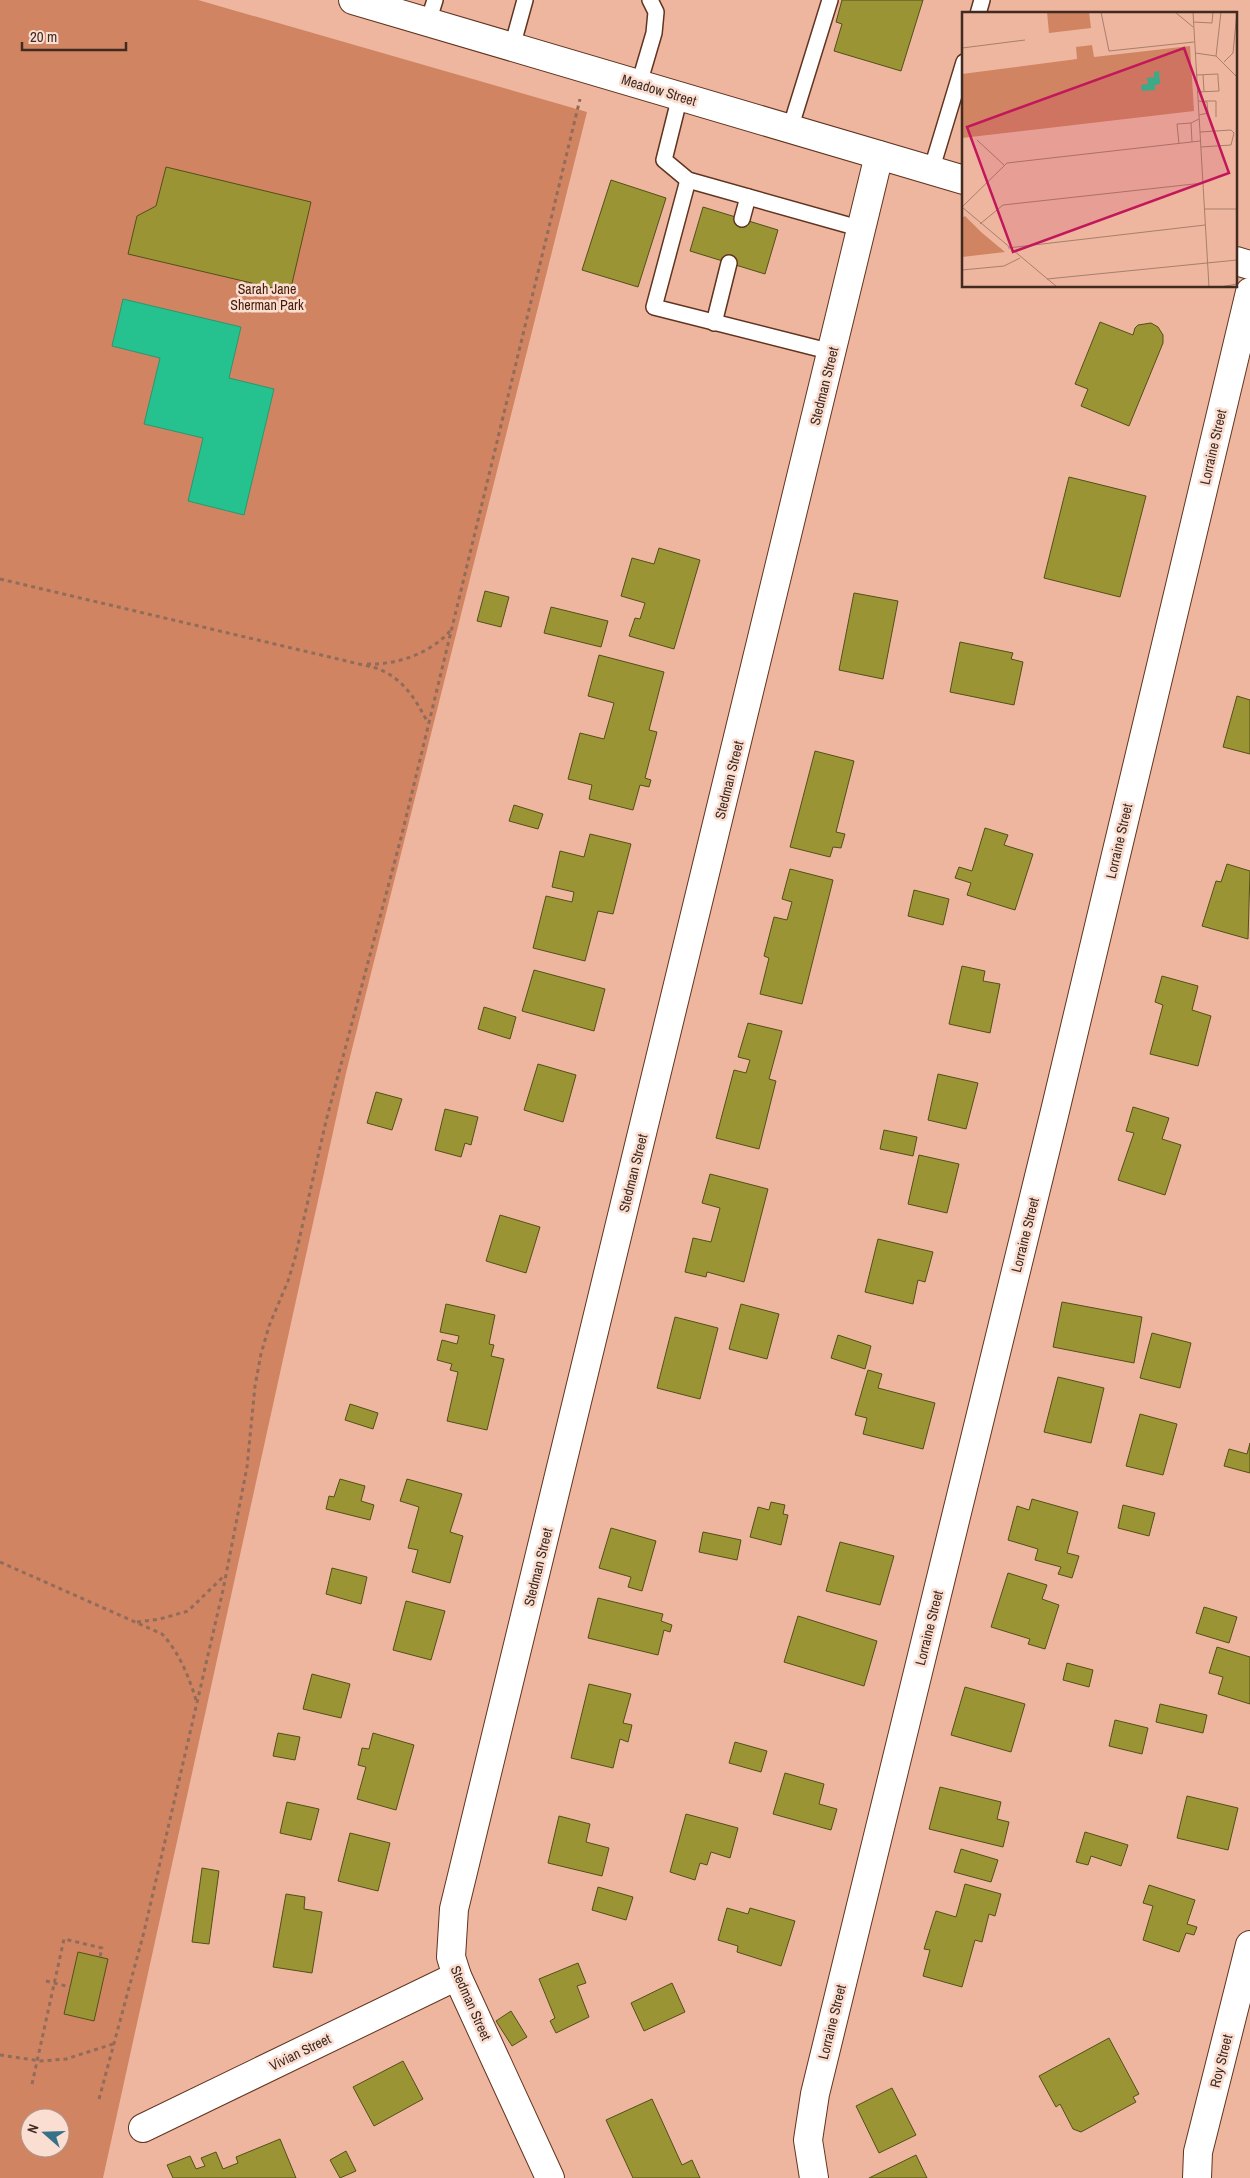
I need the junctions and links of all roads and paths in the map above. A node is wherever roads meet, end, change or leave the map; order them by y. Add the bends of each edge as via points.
1 (353, 0) edge
2 (525, 0) edge
3 (650, 0) edge
4 (830, 0) edge
5 (432, 11) edge
6 (512, 47) junction
7 (588, 69) junction
8 (962, 69) edge
9 (639, 84) junction
10 (680, 96) junction
11 (790, 129) junction
12 (879, 155) junction
13 (931, 170) junction
14 (962, 179) edge
15 (688, 180) junction
16 (748, 196) junction
17 (742, 219) dead end
18 (862, 229) junction
19 (730, 263) dead end
20 (1250, 292) edge
21 (714, 323) junction
22 (832, 352) junction
23 (0, 579) edge
24 (452, 630) junction
25 (360, 664) junction
26 (429, 724) junction
27 (0, 1562) edge
28 (226, 1573) junction
29 (137, 1622) junction
30 (196, 1700) junction
31 (1250, 1945) edge
32 (100, 1957) dead end
33 (457, 1976) junction
34 (46, 1982) dead end
35 (54, 1983) junction
36 (70, 1987) dead end
37 (113, 2044) junction
38 (0, 2055) edge
39 (37, 2061) junction
40 (32, 2084) dead end
41 (99, 2099) dead end
42 (143, 2128) dead end
43 (550, 2178) edge
44 (814, 2178) edge
45 (1197, 2178) edge

1 - 5 street, Meadow Street
2 - 6 lane
3 - 9 lane via 656,12 654,33
4 - 11 lane
5 - 6 street, Meadow Street
6 - 7 street, Meadow Street
7 - 9 street, Meadow Street
7 - 24 path
8 - 13 lane
9 - 10 street, Meadow Street
10 - 11 street, Meadow Street
10 - 15 lane via 664,160
11 - 12 street, Meadow Street
12 - 13 street, Meadow Street
12 - 18 street, Stedman Street
13 - 14 street, Meadow Street
15 - 16 lane
15 - 21 lane via 654,307
16 - 17 lane
16 - 18 lane
18 - 22 street, Stedman Street
19 - 21 lane
20 - 44 street, Lorraine Street via 815,2094 808,2140
21 - 22 lane
22 - 33 street, Stedman Street via 460,1886 451,1941 451,1957
23 - 25 path
24 - 25 path via 443,640 406,659 388,664
24 - 26 path
25 - 26 path via 384,671 399,680 416,700
26 - 28 path via 328,1112 295,1258 268,1326 261,1354 247,1467
27 - 29 path
28 - 29 path via 188,1611
28 - 30 path
29 - 30 path via 162,1634 168,1641 184,1667
30 - 37 path via 144,1932
31 - 45 street, Roy Street via 1198,2152
32 - 35 path via 102,1948 64,1940
33 - 42 street, Vivian Street
33 - 43 street, Stedman Street
34 - 35 path
35 - 36 path
35 - 39 path
37 - 39 path via 66,2059
37 - 41 path
38 - 39 path
39 - 40 path

